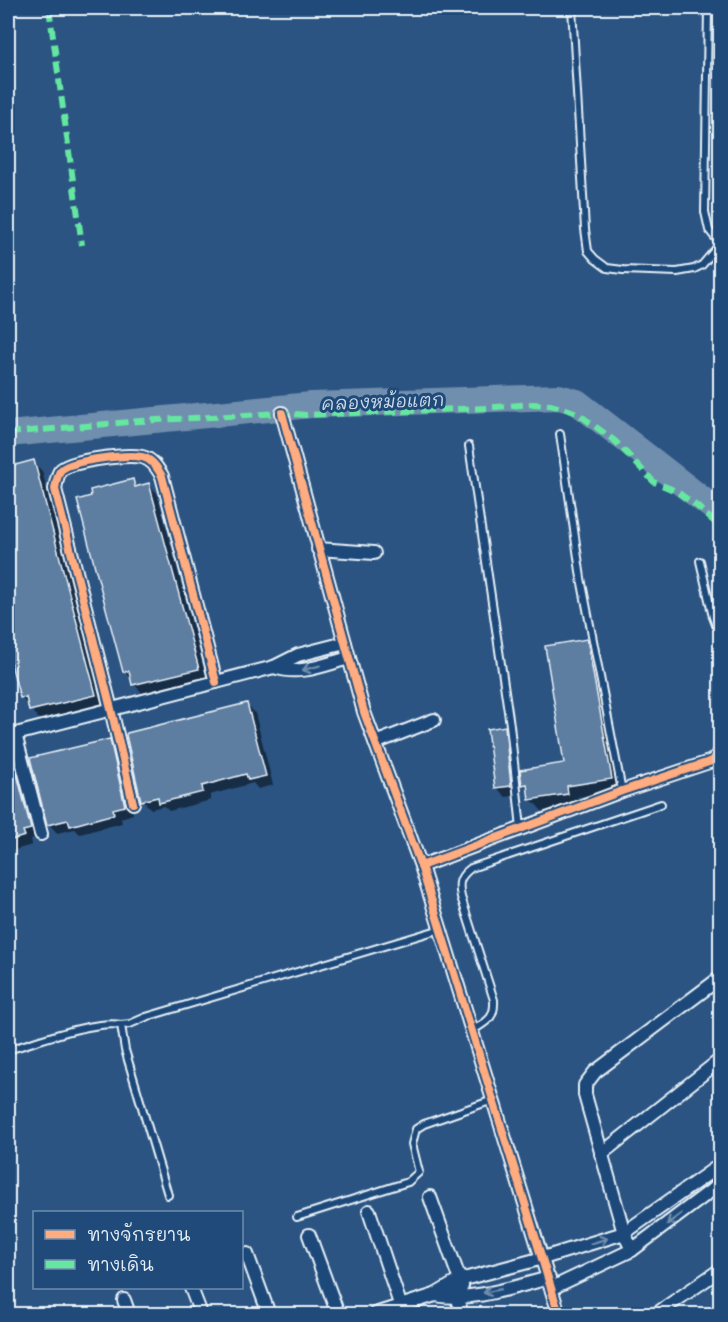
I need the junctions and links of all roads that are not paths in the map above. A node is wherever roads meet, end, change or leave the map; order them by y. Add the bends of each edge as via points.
1 (572, 8) edge
2 (708, 8) edge
3 (720, 244) edge
4 (282, 413) dead end
5 (560, 434) dead end
6 (469, 446) dead end
7 (318, 549) junction
8 (374, 553) dead end
9 (700, 561) dead end
10 (720, 629) edge
11 (345, 643) junction
12 (349, 658) junction
13 (274, 667) junction
14 (216, 682) junction
15 (111, 709) junction
16 (434, 720) dead end
17 (11, 735) edge
18 (375, 743) junction
19 (720, 753) edge
20 (622, 791) junction
21 (133, 803) dead end
22 (661, 804) dead end
23 (521, 829) junction
24 (41, 834) dead end
25 (421, 866) junction
26 (441, 929) junction
27 (720, 978) edge
28 (120, 1025) junction
29 (472, 1031) junction
30 (8, 1050) edge
31 (720, 1060) edge
32 (493, 1100) junction
33 (601, 1154) junction
34 (720, 1165) edge
35 (720, 1184) edge
36 (168, 1195) dead end
37 (430, 1197) dead end
38 (369, 1211) dead end
39 (297, 1217) dead end
40 (624, 1233) junction
41 (309, 1235) dead end
42 (632, 1250) junction
43 (247, 1254) dead end
44 (543, 1258) junction
45 (720, 1270) edge
46 (456, 1282) junction
47 (550, 1283) junction
48 (192, 1289) edge
49 (435, 1295) junction
50 (461, 1297) junction
51 (124, 1300) dead end
52 (401, 1307) junction
53 (382, 1313) edge
54 (129, 1314) edge
55 (201, 1314) edge
56 (269, 1314) edge
57 (338, 1314) edge
58 (462, 1314) edge
59 (559, 1314) edge
60 (656, 1314) edge

1 - 3 lane via 588,250 607,268 677,272 702,265
2 - 3 lane via 705,212 709,230
4 - 7 street
5 - 20 lane via 581,578
6 - 23 lane via 510,725
7 - 8 street
7 - 11 street
9 - 10 lane via 713,616
11 - 12 street
11 - 13 street via 298,654
12 -> 13 street via 298,672
12 - 18 street
13 - 14 street
14 - 15 street
14 - 15 street via 162,476 154,463 142,457 70,464 59,472 55,489
15 - 17 street
15 - 21 street
16 - 18 street
17 - 24 street
18 - 25 street
19 - 20 street via 712,761
20 - 23 street
22 - 29 lane via 471,868 461,875 461,897 495,1011
23 - 25 street
25 - 26 street
26 - 28 lane
26 - 29 street
27 - 33 street via 589,1078 585,1095
28 - 30 lane via 111,1023 76,1030
28 - 36 lane
29 - 32 street
31 - 33 street
32 - 39 lane via 416,1129 412,1143 419,1172 408,1182
32 - 44 street
33 - 40 street
34 - 40 street
35 -> 42 street
37 - 46 street
38 - 52 street
40 - 42 street
44 -> 40 street
41 - 57 street
42 - 47 street
43 - 56 street
44 - 46 street
44 - 47 street
45 - 60 street
46 - 49 street
46 - 50 street
47 -> 50 street
47 - 59 street
48 - 55 street
49 - 50 street
49 - 52 street
50 - 58 street
51 - 54 street
52 - 53 street

